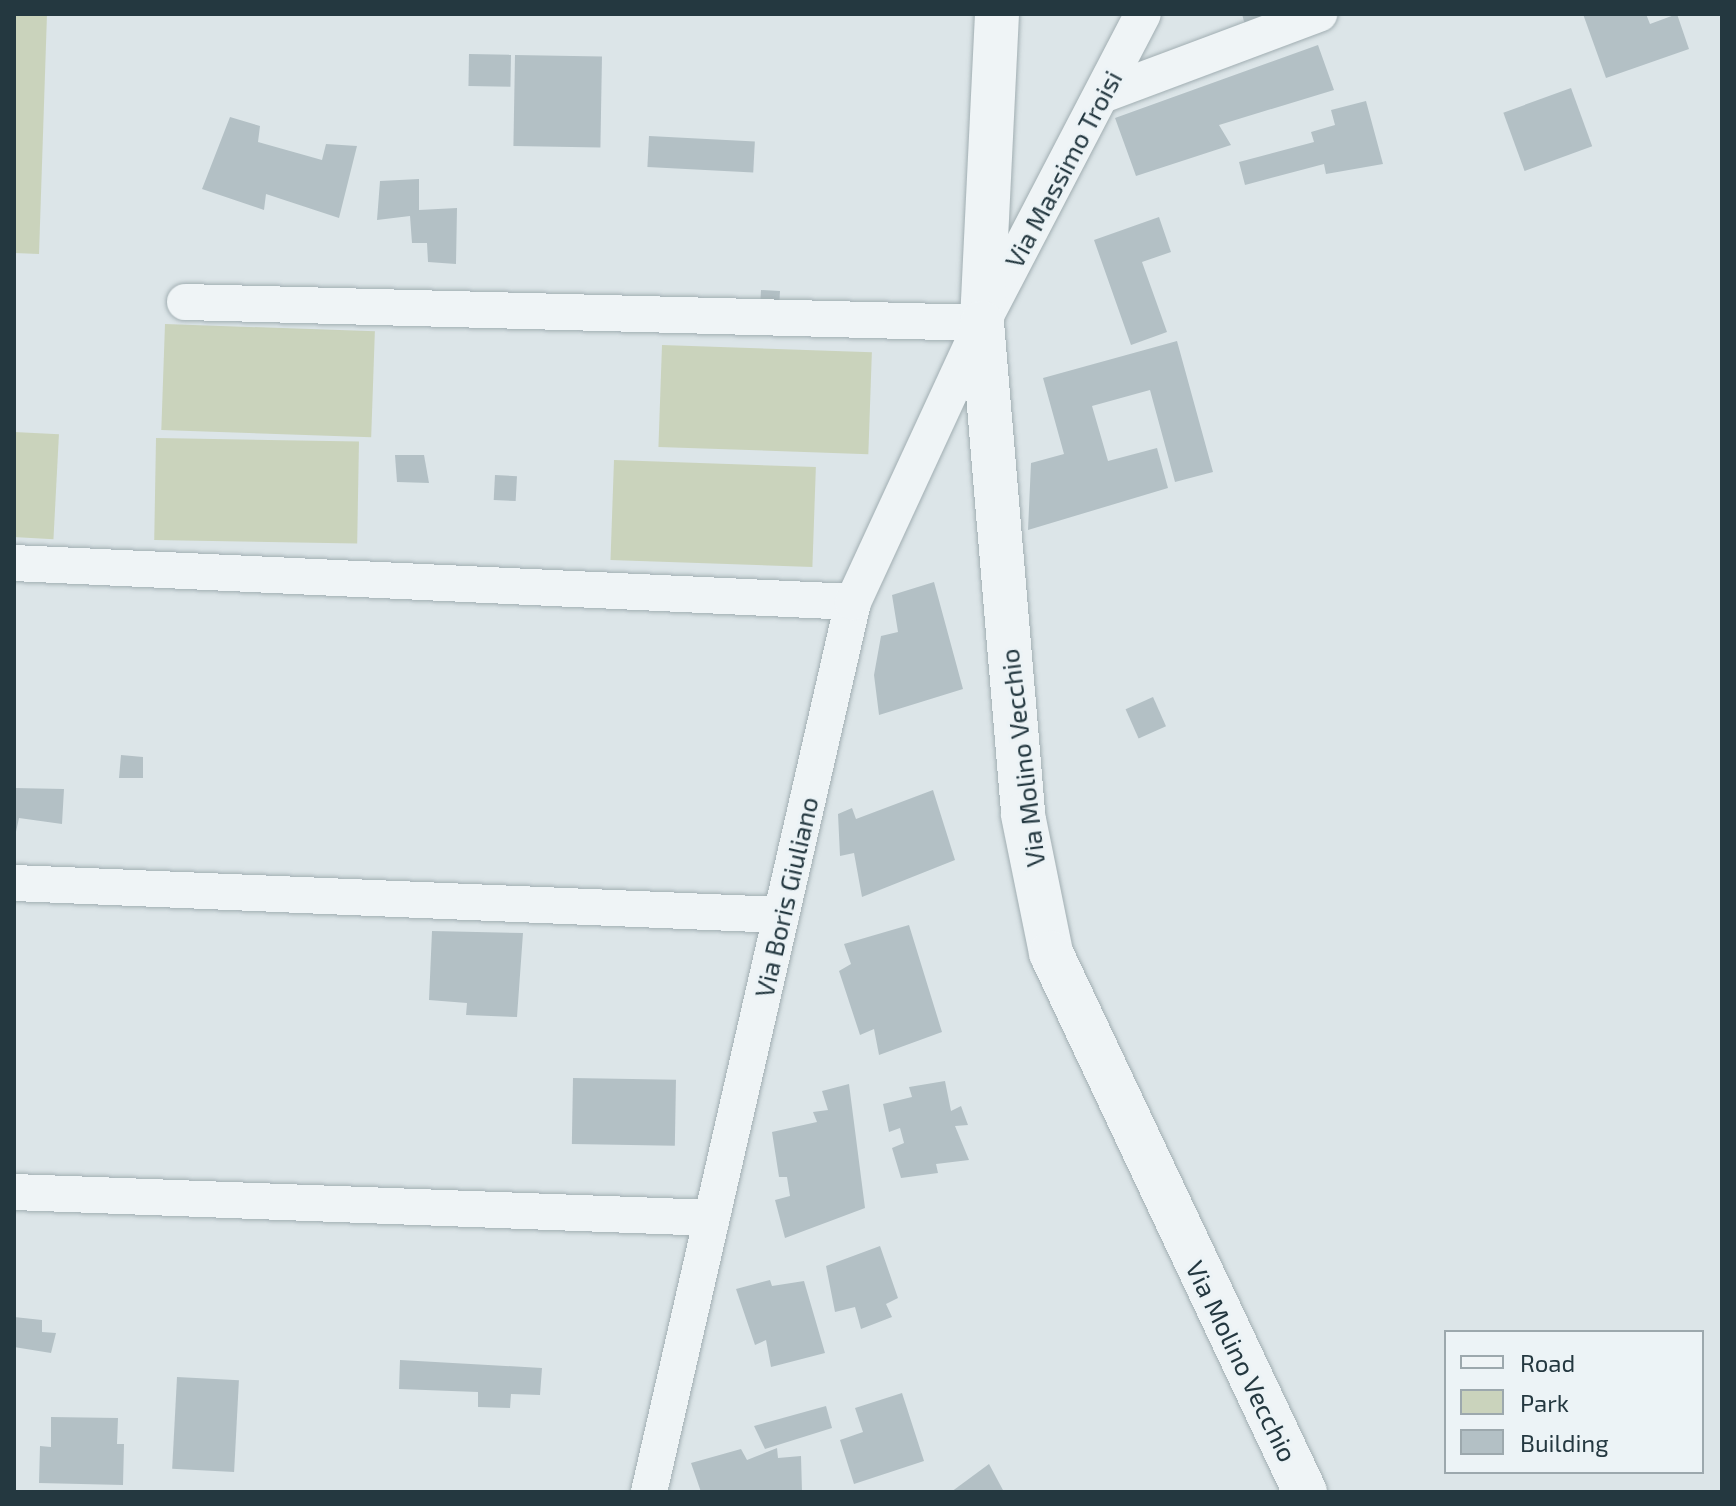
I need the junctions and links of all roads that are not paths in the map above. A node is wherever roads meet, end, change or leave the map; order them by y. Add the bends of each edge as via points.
1 (997, 14) edge
2 (1143, 14) edge
3 (1319, 14) edge
4 (1102, 95) junction
5 (185, 302) dead end
6 (982, 323) junction
7 (14, 563) edge
8 (853, 602) junction
9 (14, 883) edge
10 (781, 915) junction
11 (14, 1192) edge
12 (712, 1218) junction
13 (649, 1492) edge
14 (1305, 1492) edge

1 - 6 street, Via Molino Vecchio
2 - 4 street, Via Massimo Troisi
3 - 4 street
4 - 6 street, Via Massimo Troisi
5 - 6 street
6 - 8 street, Via Boris Giuliano
6 - 14 street, Via Molino Vecchio via 1023,815 1051,953
7 - 8 street
8 - 10 street, Via Boris Giuliano
9 - 10 street
10 - 12 street, Via Boris Giuliano
11 - 12 street
12 - 13 street, Via Boris Giuliano

